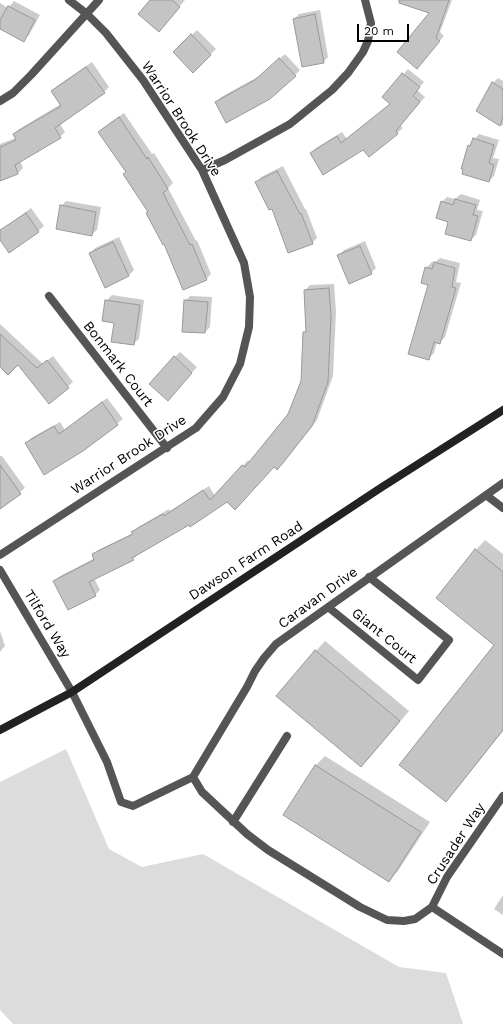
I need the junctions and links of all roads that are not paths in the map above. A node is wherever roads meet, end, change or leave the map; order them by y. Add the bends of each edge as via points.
1 (69, 0) edge
2 (99, 0) edge
3 (365, 0) edge
4 (87, 14) junction
5 (0, 101) edge
6 (202, 170) junction
7 (49, 296) dead end
8 (503, 410) edge
9 (167, 448) junction
10 (503, 483) edge
11 (486, 495) junction
12 (503, 508) edge
13 (0, 555) edge
14 (0, 570) edge
15 (369, 577) junction
16 (328, 607) junction
17 (72, 692) junction
18 (0, 730) edge
19 (287, 736) dead end
20 (193, 777) junction
21 (503, 796) edge
22 (233, 822) junction
23 (432, 907) junction
24 (503, 954) edge

1 - 4 street, Warrior Brook Drive
2 - 4 street
3 - 6 street via 371,23 368,41 348,73 332,90 290,124
4 - 5 street via 18,89
4 - 6 street, Warrior Brook Drive via 106,33 143,80
6 - 9 street, Warrior Brook Drive via 244,263 250,297 249,328 240,364 223,397 196,428
7 - 9 street, Bonmark Court
8 - 17 street, Dawson Farm Road
9 - 13 street, Warrior Brook Drive
10 - 11 street, Caravan Drive
11 - 12 street
11 - 15 street, Caravan Drive
14 - 17 street, Tilford Way
15 - 16 street, Caravan Drive
15 - 16 street, Giant Court via 449,640 418,680
16 - 20 street, Caravan Drive via 276,644 264,658
17 - 18 street, Dawson Farm Road
17 - 20 street via 108,762 121,802 133,806
19 - 22 street
20 - 22 street via 202,792
21 - 23 street, Crusader Way via 448,877
22 - 23 street via 268,850 360,907 387,920 416,919
23 - 24 street

